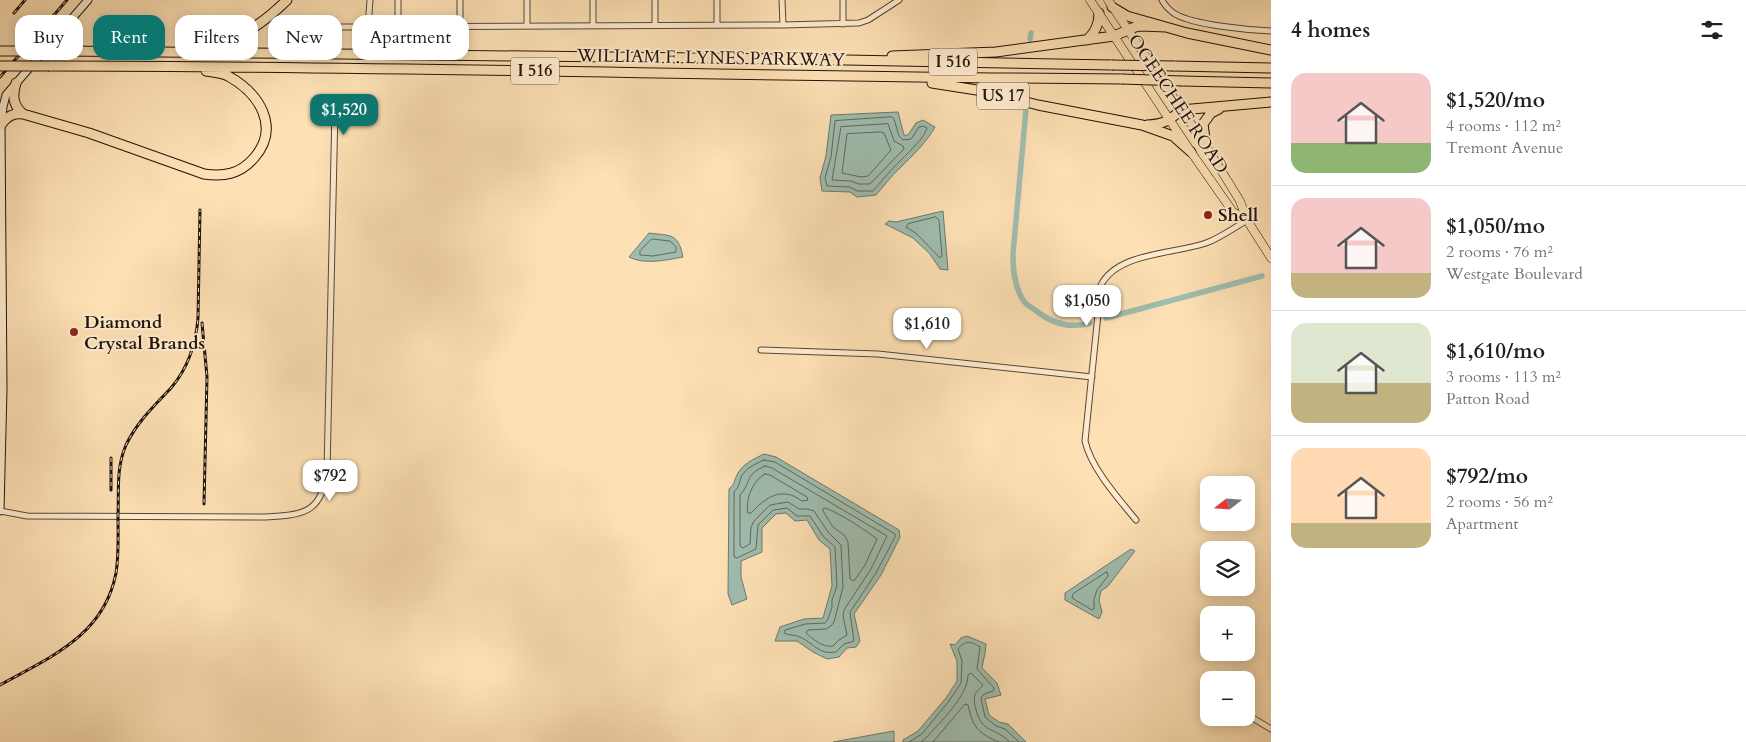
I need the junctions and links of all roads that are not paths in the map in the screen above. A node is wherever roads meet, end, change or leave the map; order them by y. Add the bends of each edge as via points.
1 (88, 0) edge
2 (287, 0) edge
3 (370, 0) edge
4 (398, 0) edge
5 (460, 0) edge
6 (527, 0) edge
7 (593, 0) edge
8 (655, 0) edge
9 (717, 0) edge
10 (782, 0) edge
11 (843, 0) edge
12 (899, 0) edge
13 (1090, 0) edge
14 (1162, 0) edge
15 (1110, 3) edge
16 (1099, 13) junction
17 (369, 15) edge
18 (398, 15) edge
19 (460, 15) edge
20 (655, 24) junction
21 (843, 24) junction
22 (717, 25) junction
23 (783, 25) junction
24 (258, 26) edge
25 (527, 26) junction
26 (593, 26) junction
27 (469, 27) edge
28 (1166, 27) junction
29 (1271, 30) edge
30 (1128, 31) junction
31 (1114, 36) junction
32 (1087, 40) junction
33 (1271, 50) edge
34 (0, 51) edge
35 (175, 53) edge
36 (258, 54) edge
37 (793, 59) junction
38 (0, 66) edge
39 (186, 66) junction
40 (1271, 68) edge
41 (884, 78) junction
42 (16, 83) junction
43 (1271, 83) edge
44 (1271, 102) edge
45 (1223, 107) junction
46 (335, 109) dead end
47 (1181, 110) junction
48 (23, 114) junction
49 (1170, 120) junction
50 (1, 125) junction
51 (1142, 125) junction
52 (1206, 146) junction
53 (1191, 152) junction
54 (1247, 220) junction
55 (1271, 258) edge
56 (761, 350) dead end
57 (1092, 377) junction
58 (0, 511) edge
59 (1136, 520) dead end
60 (1255, 719) edge
61 (1271, 729) edge

1 - 42 street
2 - 24 highway
3 - 17 street
4 - 18 street
5 - 19 street
6 - 25 street
7 - 26 street
8 - 20 street
9 - 22 street
10 - 23 street
11 - 21 street
12 - 21 street via 868,20
13 - 16 main road, OGEECHEE ROAD
14 - 29 street via 1180,17 1235,28
15 - 28 highway via 1127,16
15 - 30 main road, OGEECHEE ROAD
16 - 31 main road, OGEECHEE ROAD
16 - 32 highway via 1096,29
20 - 22 street
20 - 26 street
21 - 23 street
22 - 23 street
25 - 26 street
25 - 27 street
28 - 30 highway via 1141,26
28 - 33 highway
30 - 31 highway
30 - 47 main road, OGEECHEE ROAD / US 17
31 - 32 highway
31 - 49 main road, OGEECHEE ROAD
32 - 37 highway via 996,52
34 - 35 highway, WILLIAM F. LYNES PARKWAY / I 516, bridge
36 - 37 highway, WILLIAM F. LYNES PARKWAY / I 516
37 - 40 highway, WILLIAM F. LYNES PARKWAY / I 516, bridge
38 - 39 highway, WILLIAM F. LYNES PARKWAY / I 516, bridge
39 - 41 highway, WILLIAM F. LYNES PARKWAY / I 516
39 - 48 highway via 226,75 244,87 261,107 266,128 264,142 259,153 242,169 224,175 204,174
41 - 43 highway, WILLIAM F. LYNES PARKWAY / I 516, bridge
41 - 51 highway, US 17 via 983,91
42 - 48 highway via 14,99
42 - 50 street via 6,95
44 - 45 highway
45 - 47 highway
45 - 52 highway via 1203,124
46 - 58 street via 327,472 325,487 316,504 301,513 265,517 27,516
47 - 49 highway
47 - 52 main road, OGEECHEE ROAD / US 17
48 - 50 highway via 10,116
49 - 51 highway
49 - 53 main road, OGEECHEE ROAD
50 - 58 street via 3,389
51 - 53 highway, US 17 via 1173,136
52 - 54 main road, OGEECHEE ROAD / US 17 via 1240,201
53 - 54 main road, OGEECHEE ROAD / US 17 via 1234,212
54 - 55 main road, OGEECHEE ROAD / US 17
54 - 57 street via 1207,243 1139,259 1108,274 1101,285
56 - 57 street via 878,354
57 - 59 street via 1085,441 1088,451
60 - 61 street

